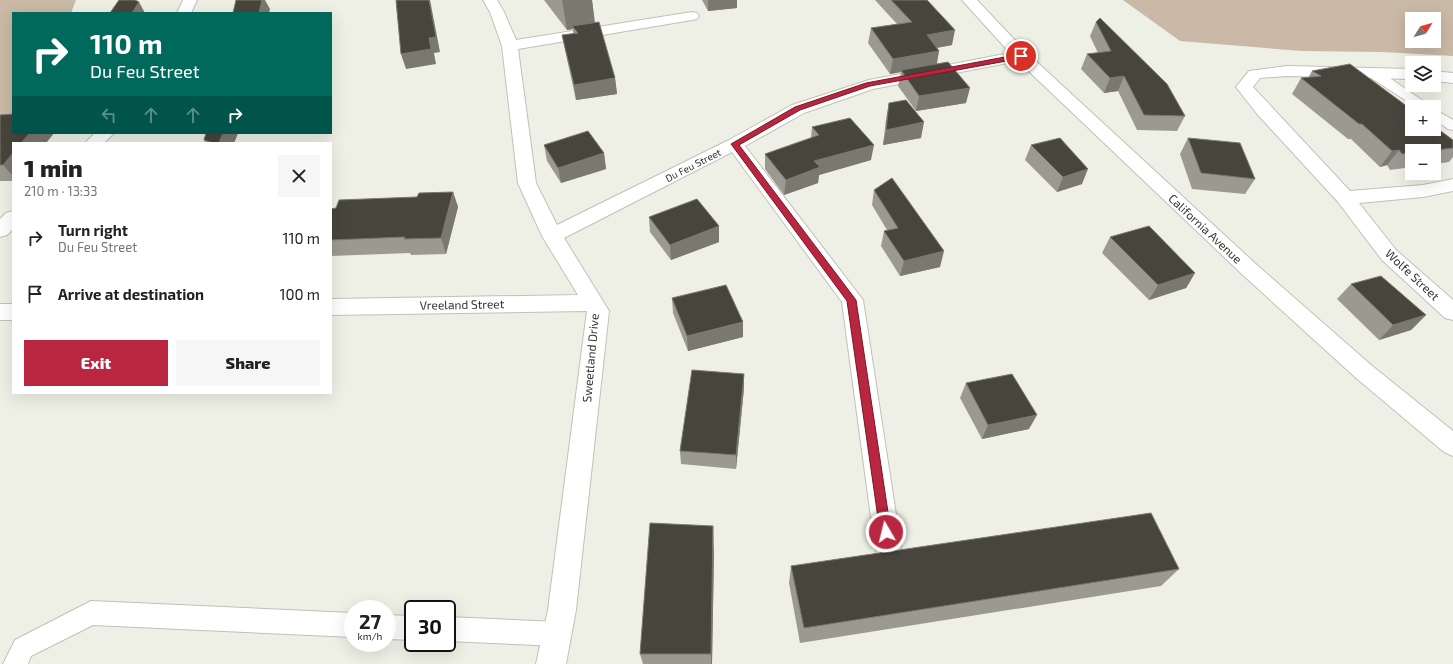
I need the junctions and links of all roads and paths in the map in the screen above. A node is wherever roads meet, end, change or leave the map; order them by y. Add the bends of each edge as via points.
1 (190, 0) edge
2 (490, 0) edge
3 (969, 0) edge
4 (184, 12) edge
5 (692, 16) dead end
6 (510, 46) junction
7 (1021, 56) junction
8 (1373, 73) junction
9 (1405, 74) edge
10 (1441, 77) edge
11 (1453, 78) edge
12 (1414, 100) edge
13 (1441, 118) edge
14 (1453, 126) edge
15 (104, 134) edge
16 (95, 142) edge
17 (735, 144) junction
18 (1453, 185) edge
19 (1345, 198) junction
20 (12, 219) edge
21 (0, 230) edge
22 (552, 236) junction
23 (592, 303) junction
24 (332, 307) edge
25 (0, 312) edge
26 (12, 312) edge
27 (1453, 312) edge
28 (1453, 445) edge
29 (888, 547) dead end
30 (344, 625) edge
31 (456, 629) edge
32 (557, 634) junction
33 (15, 664) edge
34 (551, 664) edge

1 - 4 street
2 - 6 street, Sweetland Drive
3 - 7 street, California Avenue
5 - 6 street
6 - 22 street, Sweetland Drive via 527,183
7 - 17 street, Du Feu Street via 869,85 798,108
7 - 28 street, California Avenue via 1250,271 1363,371
8 - 9 street
8 - 12 lane
8 - 19 street, Wolfe Street via 1287,71 1255,74 1244,87
10 - 11 street
13 - 14 lane
15 - 16 street
17 - 22 street, Du Feu Street
17 - 29 street via 852,300
18 - 19 street via 1423,191
19 - 27 street, Wolfe Street via 1389,255
20 - 21 street
22 - 23 street, Sweetland Drive
23 - 24 street, Vreeland Street
23 - 32 street, Sweetland Drive via 598,311
25 - 26 street
30 - 33 lane via 91,613 23,648
31 - 32 lane
32 - 34 street, Sweetland Drive

